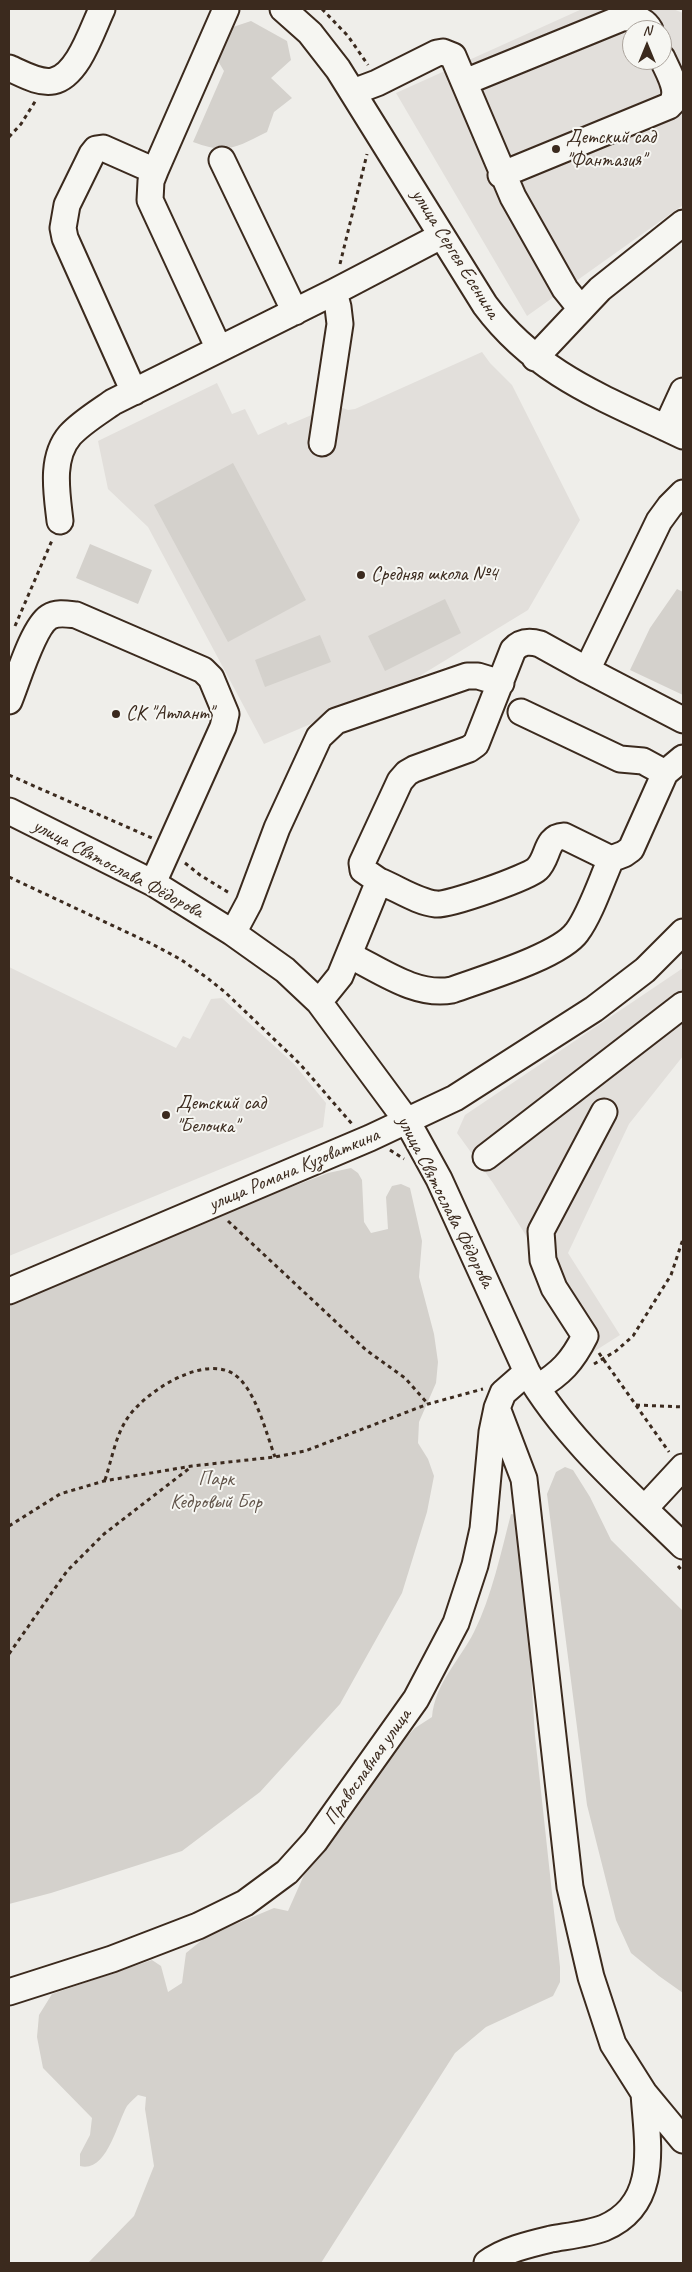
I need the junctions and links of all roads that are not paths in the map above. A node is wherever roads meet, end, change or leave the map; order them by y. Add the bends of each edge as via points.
1 (102, 9) edge
2 (226, 9) edge
3 (283, 9) edge
4 (639, 20) edge
5 (9, 68) edge
6 (667, 70) edge
7 (465, 82) junction
8 (353, 92) junction
9 (222, 160) dead end
10 (154, 170) junction
11 (502, 175) junction
12 (683, 223) edge
13 (441, 236) junction
14 (334, 292) junction
15 (580, 309) junction
16 (295, 312) junction
17 (219, 349) junction
18 (535, 358) junction
19 (134, 392) junction
20 (683, 392) edge
21 (675, 432) edge
22 (322, 443) dead end
23 (683, 493) edge
24 (60, 521) road end
25 (587, 670) junction
26 (500, 683) junction
27 (9, 701) edge
28 (521, 712) dead end
29 (683, 720) edge
30 (674, 766) edge
31 (9, 811) edge
32 (611, 859) junction
33 (380, 881) junction
34 (153, 884) junction
35 (683, 932) edge
36 (233, 933) junction
37 (349, 955) junction
38 (319, 1002) junction
39 (683, 1005) edge
40 (604, 1112) dead end
41 (407, 1121) junction
42 (486, 1157) dead end
43 (9, 1290) edge
44 (532, 1380) junction
45 (490, 1399) junction
46 (682, 1468) edge
47 (645, 1508) junction
48 (680, 1556) edge
49 (9, 1992) edge
50 (644, 2093) junction
51 (683, 2140) edge
52 (487, 2263) edge

1 - 5 street via 78,60 67,74 53,82 38,80
2 - 10 street
3 - 8 street, улица Сергея Есенина via 310,33
4 - 7 street via 622,18
6 - 11 street via 676,92 669,106
7 - 8 street via 456,59 443,52
7 - 11 street
8 - 13 street, улица Сергея Есенина
9 - 16 street
10 - 17 street via 150,200
10 - 19 street via 103,148 96,150 67,205 64,221 65,238
11 - 15 street via 565,289
12 - 15 street via 600,289
13 - 14 street
13 - 18 street, улица Сергея Есенина via 500,324
14 - 16 street
14 - 22 street via 340,324
15 - 18 street
16 - 17 street
17 - 19 street
18 - 21 street, улица Сергея Есенина via 596,395
19 - 24 street via 113,402 87,421 65,443 56,471
20 - 21 street
23 - 25 street via 659,521
25 - 26 street via 540,644 526,642 513,650
25 - 29 street
26 - 33 street via 476,744 414,769 400,781 362,863 363,870
26 - 36 street via 467,676 336,721 326,728 277,828 249,903
27 - 34 street via 36,633 51,616 63,613 76,615 203,670 211,678 226,714 223,727
28 - 30 street via 620,759
30 - 32 street via 631,849
31 - 34 street, улица Святослава Фёдорова
32 - 33 street via 564,836 557,836 552,840 543,862 531,874 448,904 429,902
32 - 37 street via 578,932 568,943 452,990 420,990
33 - 37 street
34 - 36 street, улица Святослава Фёдорова
35 - 41 street, улица Романа Кузоваткина via 645,970 594,1009 475,1085
36 - 38 street, улица Святослава Фёдорова via 285,970
37 - 38 street via 340,976
38 - 41 street, улица Святослава Фёдорова
39 - 42 street
40 - 44 street, Православная улица via 540,1231 544,1260 554,1288 585,1336 565,1368
41 - 43 street, улица Романа Кузоваткина
41 - 44 street, улица Святослава Фёдорова via 439,1179
44 - 45 street, Православная улица
44 - 47 street, улица Святослава Фёдорова via 576,1438
45 - 49 street, Православная улица via 492,1432 483,1528 456,1623 416,1699 315,1841 287,1872 245,1903 198,1926 112,1959
45 - 50 street via 524,1479 570,1887 605,2025 613,2044
46 - 47 street
47 - 48 street, улица Святослава Фёдорова
50 - 51 street
50 - 52 street via 647,2172 643,2190 631,2209 602,2229 536,2242

